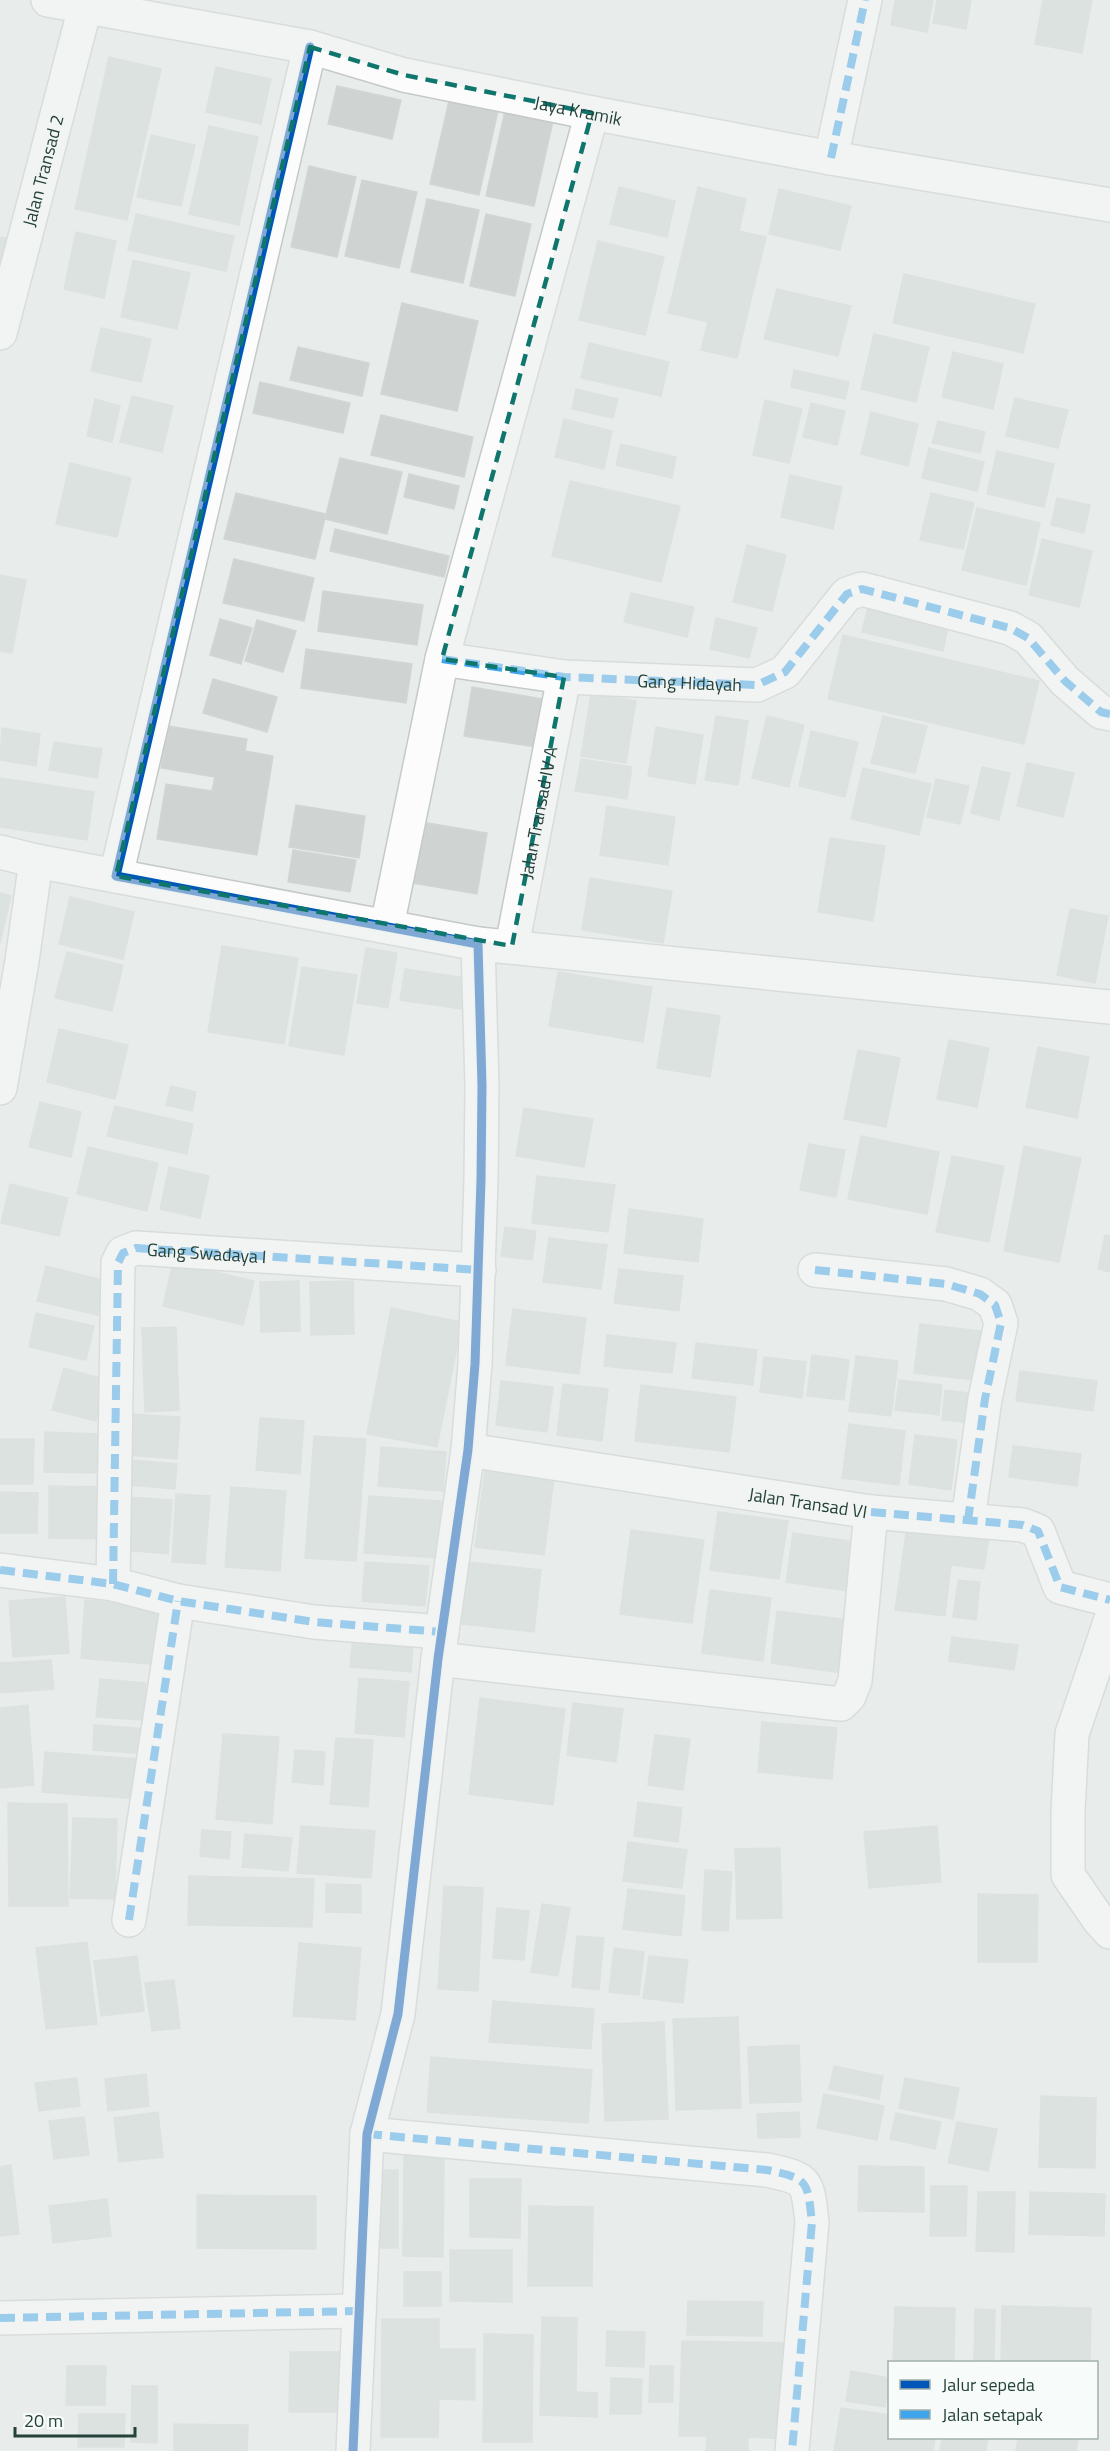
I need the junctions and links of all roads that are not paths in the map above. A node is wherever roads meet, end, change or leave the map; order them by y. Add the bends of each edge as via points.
1 (48, 0) edge
2 (865, 0) edge
3 (86, 4) edge
4 (310, 47) junction
5 (592, 113) junction
6 (831, 158) junction
7 (1110, 205) edge
8 (0, 333) edge
9 (442, 659) junction
10 (564, 677) junction
11 (1110, 714) edge
12 (0, 852) edge
13 (36, 861) junction
14 (116, 876) junction
15 (387, 926) junction
16 (478, 944) junction
17 (512, 946) junction
18 (1110, 1007) edge
19 (0, 1088) edge
20 (479, 1269) junction
21 (815, 1270) dead end
22 (468, 1450) junction
23 (871, 1512) junction
24 (968, 1520) junction
25 (0, 1570) edge
26 (113, 1584) junction
27 (1110, 1600) edge
28 (178, 1601) junction
29 (1110, 1622) edge
30 (440, 1646) junction
31 (129, 1920) dead end
32 (1110, 1932) edge
33 (367, 2134) junction
34 (359, 2312) junction
35 (0, 2318) edge
36 (353, 2451) edge
37 (792, 2451) edge

1 - 3 street, Jaya Kramik
2 - 6 street
3 - 4 street, Jaya Kramik
3 - 8 street, Jalan Transad 2
4 - 5 street, Jaya Kramik via 404,75
4 - 14 street
5 - 6 street, Jaya Kramik
5 - 9 street
6 - 7 street, Jaya Kramik
9 - 10 street, Gang Hidayah
9 - 15 street
10 - 11 street, Gang Hidayah via 757,685 785,672 847,594 862,589 1010,628 1028,638 1054,671 1101,712
10 - 17 street, Jalan Transad IV A
12 - 13 street
13 - 14 street
13 - 19 street
14 - 15 street
15 - 16 street
16 - 17 street
16 - 20 street via 482,1086
17 - 18 street
20 - 22 street
20 - 26 street, Gang Swadaya I via 136,1248 123,1253 118,1263
21 - 24 street via 946,1284 980,1294 995,1305 1001,1323 985,1399
22 - 23 street, Jalan Transad VI
22 - 30 street
23 - 24 street, Jalan Transad VI
23 - 30 street via 855,1681 841,1704
24 - 27 street, Jalan Transad VI via 1023,1525 1038,1531 1060,1587
25 - 26 street
26 - 28 street
28 - 30 street
28 - 31 street
29 - 32 street via 1072,1734 1068,1875
30 - 33 street via 398,2014
33 - 34 street
33 - 37 street via 766,2170 796,2176 808,2190 812,2222
34 - 35 street
34 - 36 street

